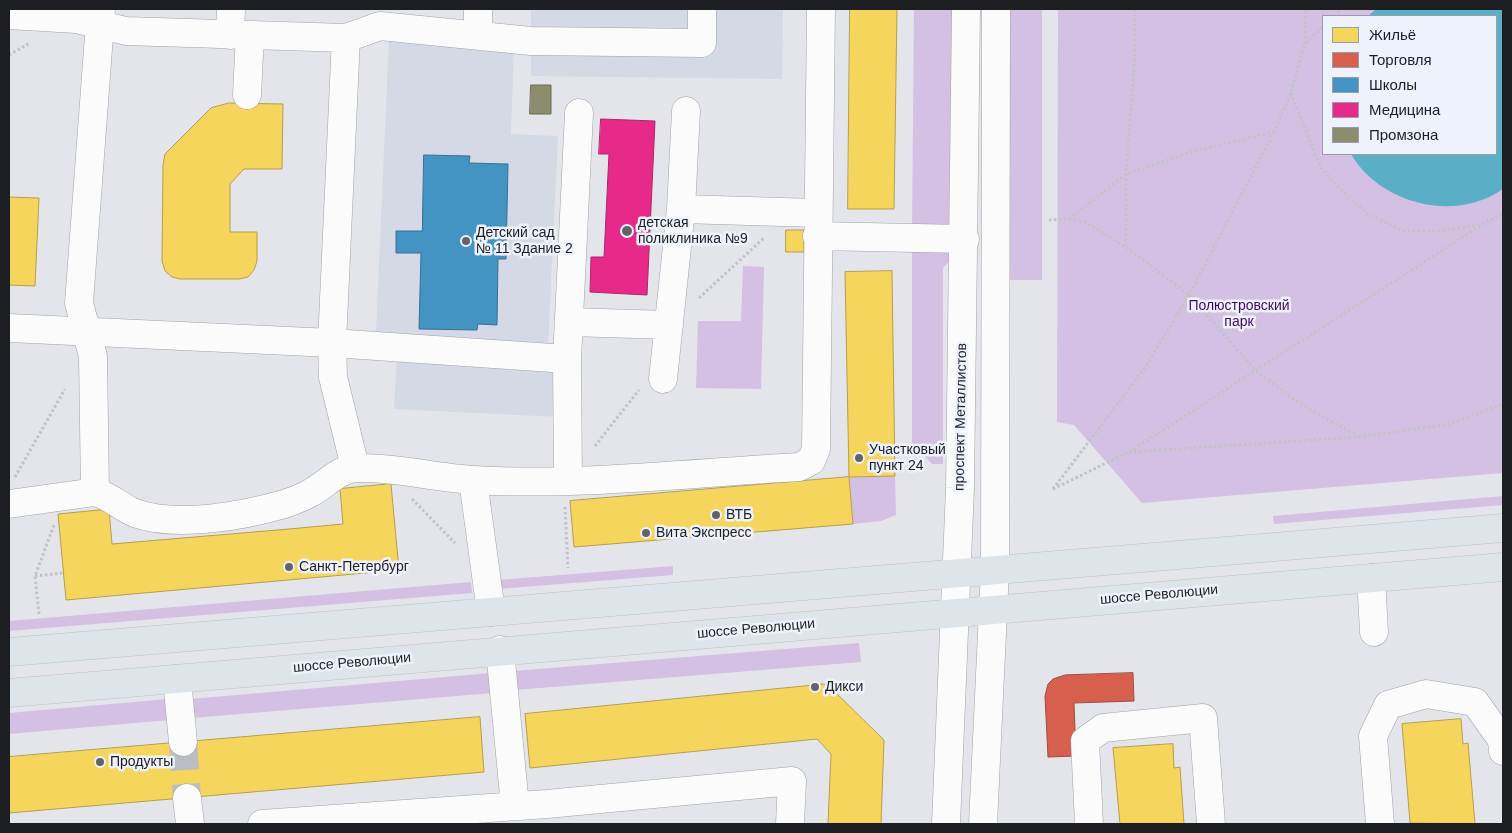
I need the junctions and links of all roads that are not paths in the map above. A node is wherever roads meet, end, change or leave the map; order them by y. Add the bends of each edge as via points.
1 (478, 9) edge
2 (702, 9) edge
3 (821, 9) edge
4 (966, 9) edge
5 (996, 9) edge
6 (9, 15) edge
7 (100, 17) edge
8 (237, 26) edge
9 (478, 36) junction
10 (346, 38) junction
11 (247, 95) dead end
12 (686, 111) dead end
13 (579, 113) dead end
14 (681, 209) junction
15 (809, 221) junction
16 (964, 240) junction
17 (569, 322) junction
18 (669, 325) junction
19 (9, 328) edge
20 (86, 330) junction
21 (332, 342) junction
22 (567, 359) junction
23 (652, 383) road end
24 (355, 468) junction
25 (473, 480) junction
26 (568, 481) junction
27 (11, 492) edge
28 (95, 492) junction
29 (1503, 528) edge
30 (1503, 567) edge
31 (995, 569) junction
32 (957, 573) junction
33 (1371, 578) junction
34 (993, 609) junction
35 (491, 612) junction
36 (955, 612) junction
37 (1374, 632) dead end
38 (500, 650) junction
39 (9, 652) edge
40 (177, 679) junction
41 (9, 693) edge
42 (182, 742) tunnel mouth
43 (1503, 751) edge
44 (515, 806) junction
45 (547, 814) edge
46 (335, 821) edge
47 (262, 824) edge
48 (790, 824) edge
49 (946, 824) edge
50 (984, 824) edge
51 (1089, 824) edge
52 (1211, 824) edge
53 (1380, 824) edge

1 - 9 street
2 - 9 street via 702,43 531,41
3 - 15 street
4 - 16 street, проспект Металлистов
5 - 31 street
6 - 7 street via 76,19
7 - 8 street via 126,31
7 - 20 street via 79,303
8 - 10 street
8 - 11 street
9 - 10 street via 380,26
10 - 21 street
12 - 14 street
13 - 17 street
14 - 15 street
14 - 18 street
15 - 16 street
15 - 26 street via 816,450 810,461 799,467
16 - 32 street, проспект Металлистов
17 - 18 street
17 - 22 street
18 - 23 street
19 - 20 street
20 - 21 street
20 - 28 street via 93,356
21 - 22 street
21 - 24 street via 334,377
22 - 26 street
24 - 25 street via 382,468
24 - 28 street via 284,504 232,515 174,520 134,513 104,494
25 - 26 street
25 - 35 street
27 - 28 street via 51,498
29 - 31 main road
30 - 33 main road, шоссе Революции
31 - 32 main road
31 - 34 street
32 - 35 main road
32 - 36 street, проспект Металлистов
33 - 34 main road, шоссе Революции
33 - 37 street
34 - 36 main road, шоссе Революции
34 - 50 street
35 - 39 main road
36 - 38 main road, шоссе Революции
36 - 49 street, проспект Металлистов
38 - 40 main road, шоссе Революции
38 - 44 street
40 - 41 main road, шоссе Революции
40 - 42 street
43 - 53 street via 1502,740 1475,702 1426,694 1388,705 1373,736
44 - 45 street
44 - 46 street
45 - 48 street via 792,781
46 - 47 street
51 - 52 street via 1085,741 1103,728 1203,718

